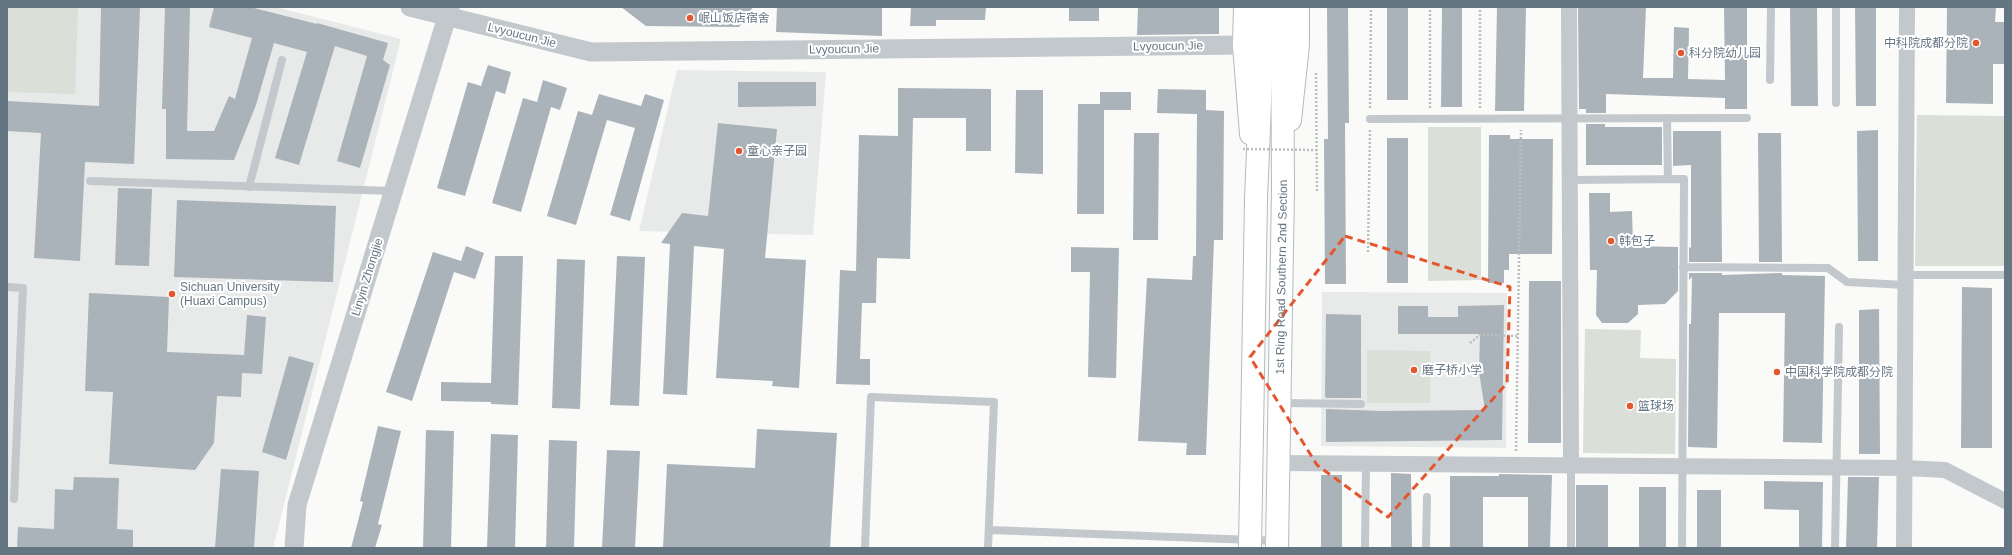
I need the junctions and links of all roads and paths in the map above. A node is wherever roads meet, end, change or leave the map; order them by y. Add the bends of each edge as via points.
1 (410, 7) edge
2 (1245, 7) edge
3 (1264, 7) edge
4 (1282, 7) edge
5 (1298, 7) edge
6 (1371, 7) edge
7 (1430, 7) edge
8 (1480, 7) edge
9 (1569, 7) edge
10 (1771, 7) edge
11 (1836, 7) edge
12 (1907, 7) edge
13 (449, 11) edge
14 (1244, 45) junction
15 (282, 60) dead end
16 (1316, 73) dead end
17 (1770, 80) dead end
18 (1836, 103) dead end
19 (1570, 117) junction
20 (1430, 118) junction
21 (1480, 118) junction
22 (1521, 118) junction
23 (1667, 118) junction
24 (1747, 118) dead end
25 (1370, 119) junction
26 (1243, 149) dead end
27 (1316, 150) junction
28 (1668, 179) junction
29 (1570, 180) junction
30 (90, 181) dead end
31 (249, 187) junction
32 (1283, 189) junction
33 (394, 191) junction
34 (1317, 193) dead end
35 (1256, 199) junction
36 (1368, 252) dead end
37 (1683, 267) junction
38 (2005, 275) edge
39 (1906, 280) junction
40 (7, 287) edge
41 (1839, 327) dead end
42 (1518, 336) junction
43 (1470, 343) dead end
44 (1279, 403) junction
45 (1361, 404) dead end
46 (1278, 463) junction
47 (1366, 464) junction
48 (1516, 464) junction
49 (1571, 464) junction
50 (1683, 465) junction
51 (1837, 467) junction
52 (1905, 468) junction
53 (1428, 497) dead end
54 (14, 499) dead end
55 (2005, 501) edge
56 (989, 530) junction
57 (1250, 544) edge
58 (1277, 545) edge
59 (294, 548) edge
60 (865, 548) edge
61 (988, 548) edge
62 (1365, 548) edge
63 (1426, 548) edge
64 (1571, 548) edge
65 (1682, 548) edge
66 (1835, 548) edge
67 (1904, 548) edge

1 - 13 street, Lvyoucun Jie
2 - 14 main road
3 - 35 main road
4 - 32 main road
5 - 32 main road, 1st Ring Road Southern 2nd Section via 1298,45
6 - 25 path
7 - 20 path
8 - 21 path
9 - 19 street
10 - 17 lane
11 - 18 lane
12 - 39 street
13 - 14 street, Lvyoucun Jie via 591,52
13 - 33 street, Linyin Zhongjie
14 - 35 main road
15 - 31 lane
16 - 27 path
19 - 22 lane
19 - 23 lane
19 - 29 street
20 - 21 lane
20 - 25 lane
21 - 22 lane
22 - 42 path
23 - 24 lane
23 - 28 lane
25 - 36 path
26 - 27 path, bridge
27 - 34 path
28 - 29 lane
28 - 37 lane via 1684,179
29 - 49 street
30 - 31 lane
31 - 33 lane
32 - 44 main road, 1st Ring Road Southern 2nd Section
33 - 59 street, Linyin Zhongjie via 297,505
35 - 57 main road
37 - 39 lane via 1828,268 1847,282
37 - 50 lane
38 - 39 lane
39 - 52 street
40 - 54 lane via 23,288
41 - 51 lane
42 - 43 path via 1480,335
42 - 48 path
44 - 45 lane
44 - 46 main road, 1st Ring Road Southern 2nd Section
46 - 47 street
46 - 58 main road, 1st Ring Road Southern 2nd Section
47 - 48 street
47 - 62 lane
48 - 49 street
49 - 50 street
49 - 64 lane
50 - 51 street
50 - 65 lane
51 - 52 street
51 - 66 lane
52 - 55 street via 1945,470
52 - 67 street
53 - 63 lane
56 - 57 lane
56 - 60 lane via 994,402 871,397
56 - 61 lane
57 - 58 lane

